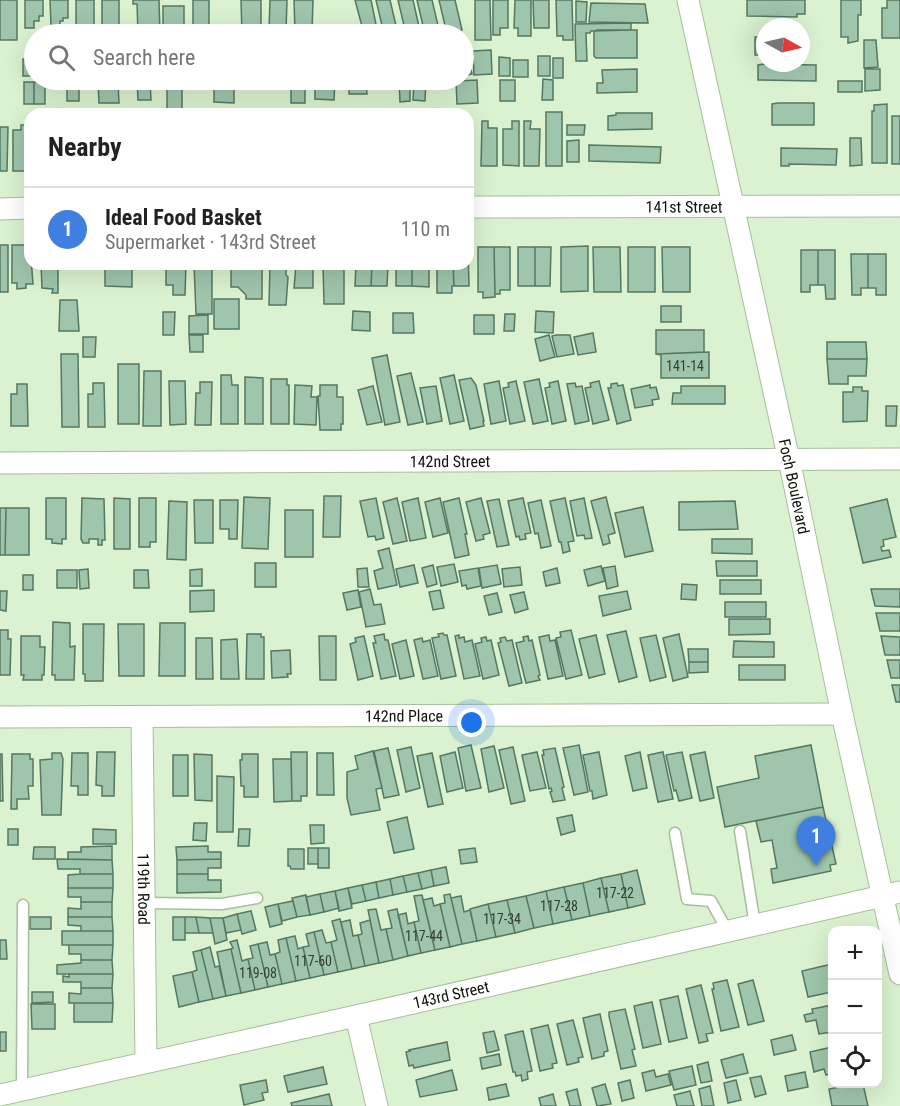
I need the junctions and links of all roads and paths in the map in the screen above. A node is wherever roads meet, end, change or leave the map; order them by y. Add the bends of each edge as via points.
1 (688, 0) edge
2 (732, 206) junction
3 (900, 206) edge
4 (474, 207) edge
5 (24, 208) edge
6 (0, 209) edge
7 (788, 459) junction
8 (900, 459) edge
9 (0, 463) edge
10 (842, 714) junction
11 (0, 717) edge
12 (142, 717) junction
13 (740, 831) dead end
14 (675, 833) dead end
15 (891, 894) edge
16 (256, 898) dead end
17 (145, 903) junction
18 (23, 905) dead end
19 (755, 925) junction
20 (728, 932) junction
21 (900, 974) edge
22 (356, 1016) junction
23 (146, 1062) junction
24 (22, 1090) junction
25 (0, 1095) edge
26 (376, 1106) edge

1 - 2 street, Foch Boulevard
2 - 3 street, 141st Street
2 - 4 street, 141st Street
2 - 7 street, Foch Boulevard
5 - 6 street
7 - 8 street, 142nd Street
7 - 9 street, 142nd Street
7 - 10 street, Foch Boulevard
10 - 12 street, 142nd Place
10 - 15 street, Foch Boulevard
11 - 12 street, 142nd Place
12 - 17 street, 119th Road
13 - 19 lane
14 - 20 lane via 687,899 711,902
15 - 19 street, 143rd Street
15 - 21 street, Foch Boulevard
16 - 17 lane via 222,904
17 - 23 street, 119th Road
18 - 24 lane
19 - 20 street, 143rd Street
20 - 22 street, 143rd Street
22 - 23 street, 143rd Street
22 - 26 street
23 - 24 street, 143rd Street
24 - 25 street, 143rd Street

